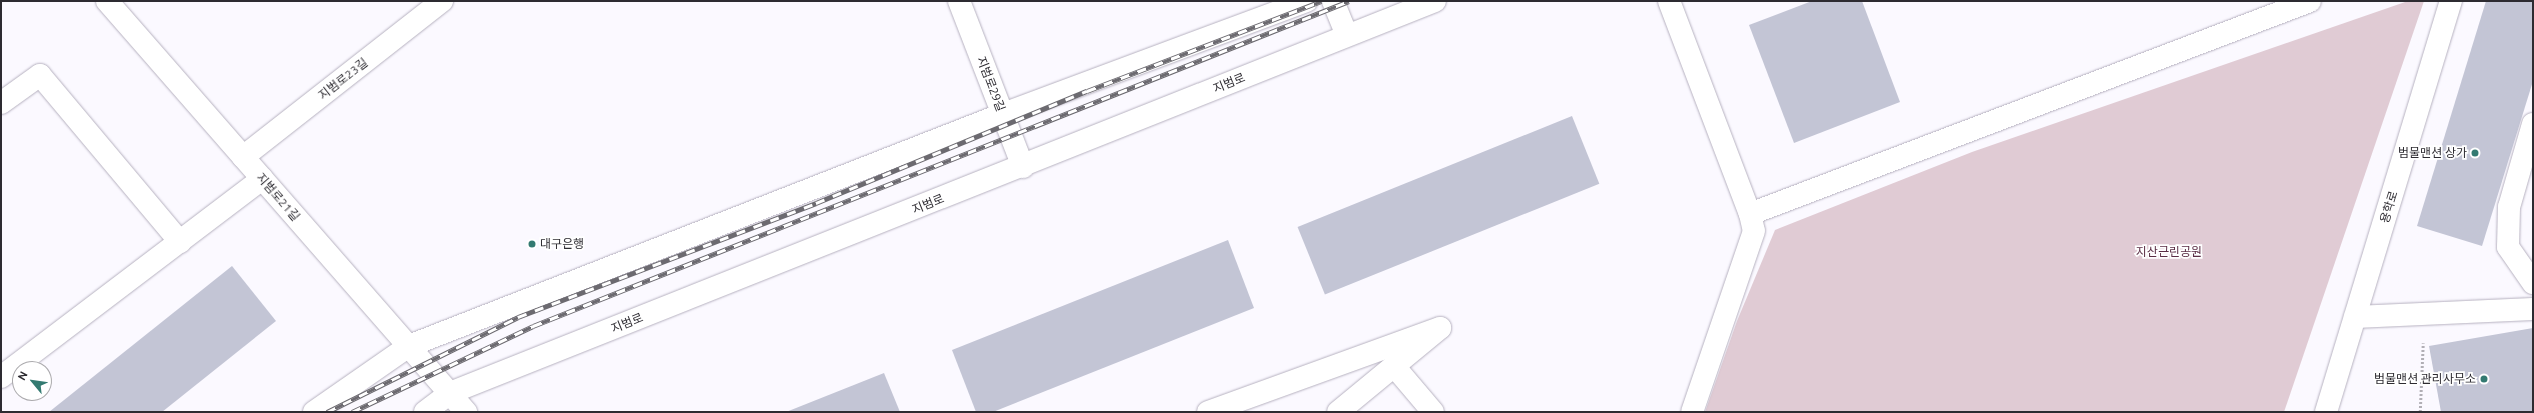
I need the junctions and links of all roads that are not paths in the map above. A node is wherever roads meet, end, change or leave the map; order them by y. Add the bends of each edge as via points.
1 (107, 1) edge
2 (442, 1) edge
3 (959, 1) edge
4 (1307, 1) edge
5 (1333, 1) edge
6 (1435, 1) edge
7 (1669, 1) edge
8 (2310, 1) edge
9 (2451, 1) edge
10 (1346, 34) junction
11 (1, 104) edge
12 (1003, 114) junction
13 (2533, 124) edge
14 (243, 157) junction
15 (1023, 167) junction
16 (262, 179) junction
17 (1750, 214) junction
18 (180, 242) junction
19 (2533, 283) edge
20 (2533, 310) edge
21 (2355, 317) junction
22 (409, 346) junction
23 (1394, 366) junction
24 (1, 377) edge
25 (450, 393) junction
26 (314, 412) edge
27 (425, 412) edge
28 (466, 412) edge
29 (1208, 412) edge
30 (1338, 412) edge
31 (1433, 412) edge
32 (1692, 412) edge
33 (2326, 412) edge

1 - 14 street, 지범로21길
2 - 14 street, 지범로23길
3 - 12 street, 지범로29길
4 - 12 street
5 - 10 street
6 - 10 street, 지범로
7 - 17 street
8 - 17 street
9 - 21 street, 용학로
10 - 15 street, 지범로
11 - 18 street via 40,75
12 - 15 street, 지범로29길
12 - 22 street
13 - 19 street via 2509,208 2508,247
14 - 16 street, 지범로21길
15 - 25 street, 지범로
16 - 18 street
16 - 22 street, 지범로21길
17 - 32 street via 1754,231
18 - 24 street
20 - 21 street
21 - 33 street, 용학로
22 - 25 street, 지범로21길
22 - 26 street
23 - 29 street via 1440,328
23 - 30 street
23 - 31 street
25 - 27 street, 지범로
25 - 28 street, 지범로21길

